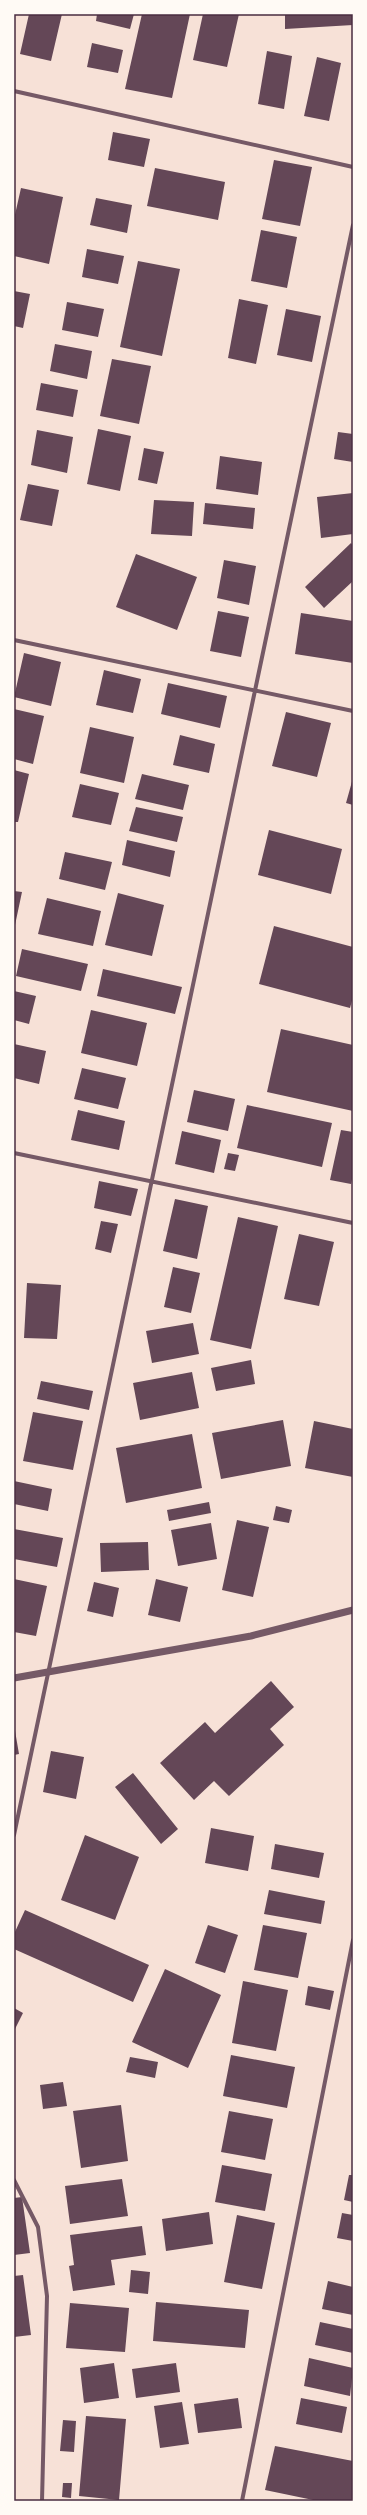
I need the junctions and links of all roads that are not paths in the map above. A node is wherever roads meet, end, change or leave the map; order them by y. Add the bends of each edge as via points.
1 (14, 91) edge
2 (353, 167) edge
3 (353, 225) edge
4 (14, 640) edge
5 (255, 691) junction
6 (353, 711) edge
7 (14, 1153) edge
8 (152, 1183) junction
9 (353, 1223) edge
10 (353, 1610) edge
11 (49, 1673) junction
12 (14, 1678) edge
13 (14, 1835) edge
14 (353, 1940) edge
15 (14, 2180) edge
16 (42, 2501) edge
17 (242, 2501) edge

1 - 2 street
3 - 5 street
4 - 5 street
5 - 6 street
5 - 8 street
7 - 8 street
8 - 9 street
8 - 11 street
10 - 11 street via 251,1636
11 - 12 street
11 - 13 street
14 - 17 street
15 - 16 street via 38,2227 47,2296

